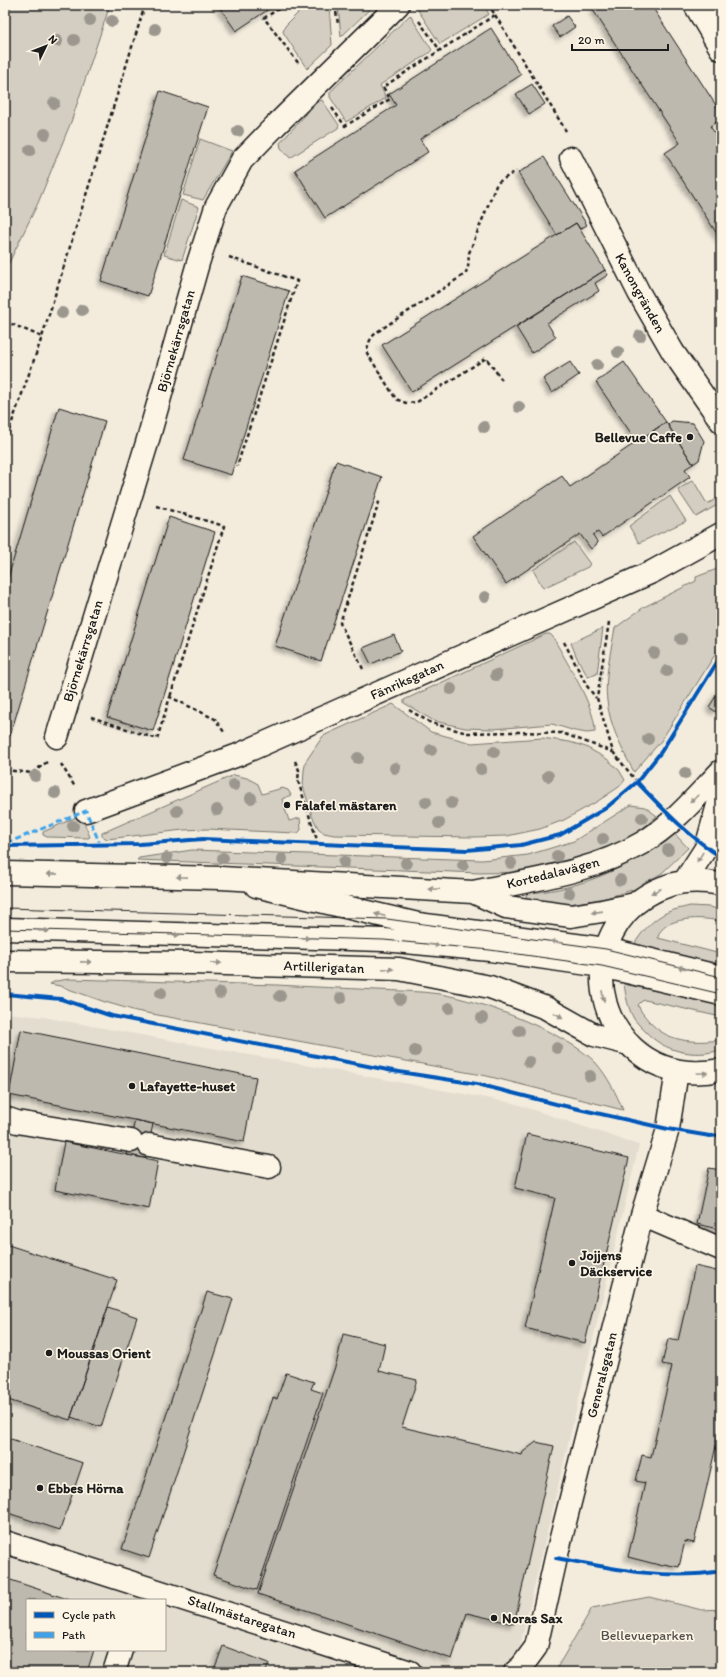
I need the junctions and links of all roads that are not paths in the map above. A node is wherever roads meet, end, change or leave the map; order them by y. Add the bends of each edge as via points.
1 (705, 9) edge
2 (407, 10) edge
3 (721, 49) edge
4 (571, 158) road end
5 (721, 421) edge
6 (721, 534) edge
7 (56, 746) road end
8 (721, 771) edge
9 (721, 794) edge
10 (82, 802) road end
11 (5, 873) edge
12 (221, 878) junction
13 (684, 882) junction
14 (721, 884) edge
15 (473, 892) junction
16 (635, 904) junction
17 (5, 929) edge
18 (604, 957) junction
19 (5, 961) edge
20 (721, 977) edge
21 (721, 994) edge
22 (629, 1044) junction
23 (721, 1070) edge
24 (677, 1071) junction
25 (5, 1118) edge
26 (269, 1167) dead end
27 (642, 1215) junction
28 (721, 1249) edge
29 (5, 1542) edge
30 (140, 1593) edge
31 (161, 1599) edge
32 (166, 1601) edge
33 (121, 1651) edge
34 (114, 1672) edge
35 (410, 1672) edge
36 (515, 1672) edge

1 - 3 street
2 - 7 street, Björnekärrsgatan via 275,126 242,160 216,207
4 - 5 street, Kanongränden via 639,294 673,352
6 - 10 street, Fänriksgatan via 652,572 238,755
8 -> 15 street, Kortedalavägen via 673,819 643,842 603,862
9 -> 13 street via 706,848
12 -> 11 street, Artillerigatan
15 -> 12 street, Artillerigatan
18 -> 12 street via 418,924
13 - 14 street, Artillerigatan via 704,881
13 -> 16 street, Artillerigatan via 658,890
16 -> 15 street, Artillerigatan via 571,916 506,907
16 - 18 street, Artillerigatan via 616,926
17 -> 18 street via 384,940
20 -> 18 street
18 - 21 street
18 -> 22 street, Artillerigatan via 602,987 606,1008 616,1028
19 -> 22 street, Artillerigatan via 399,969 490,987 546,1008 594,1035
22 - 24 street, Artillerigatan via 651,1062
24 -> 23 street, Artillerigatan via 700,1073
24 - 27 street, Generalsgatan via 668,1129
25 - 26 street
27 - 28 street
27 - 36 street, Generalsgatan via 536,1647
29 - 30 street, Stallmästaregatan
30 - 31 street, Stallmästaregatan
32 - 35 street, Stallmästaregatan
33 - 34 street

